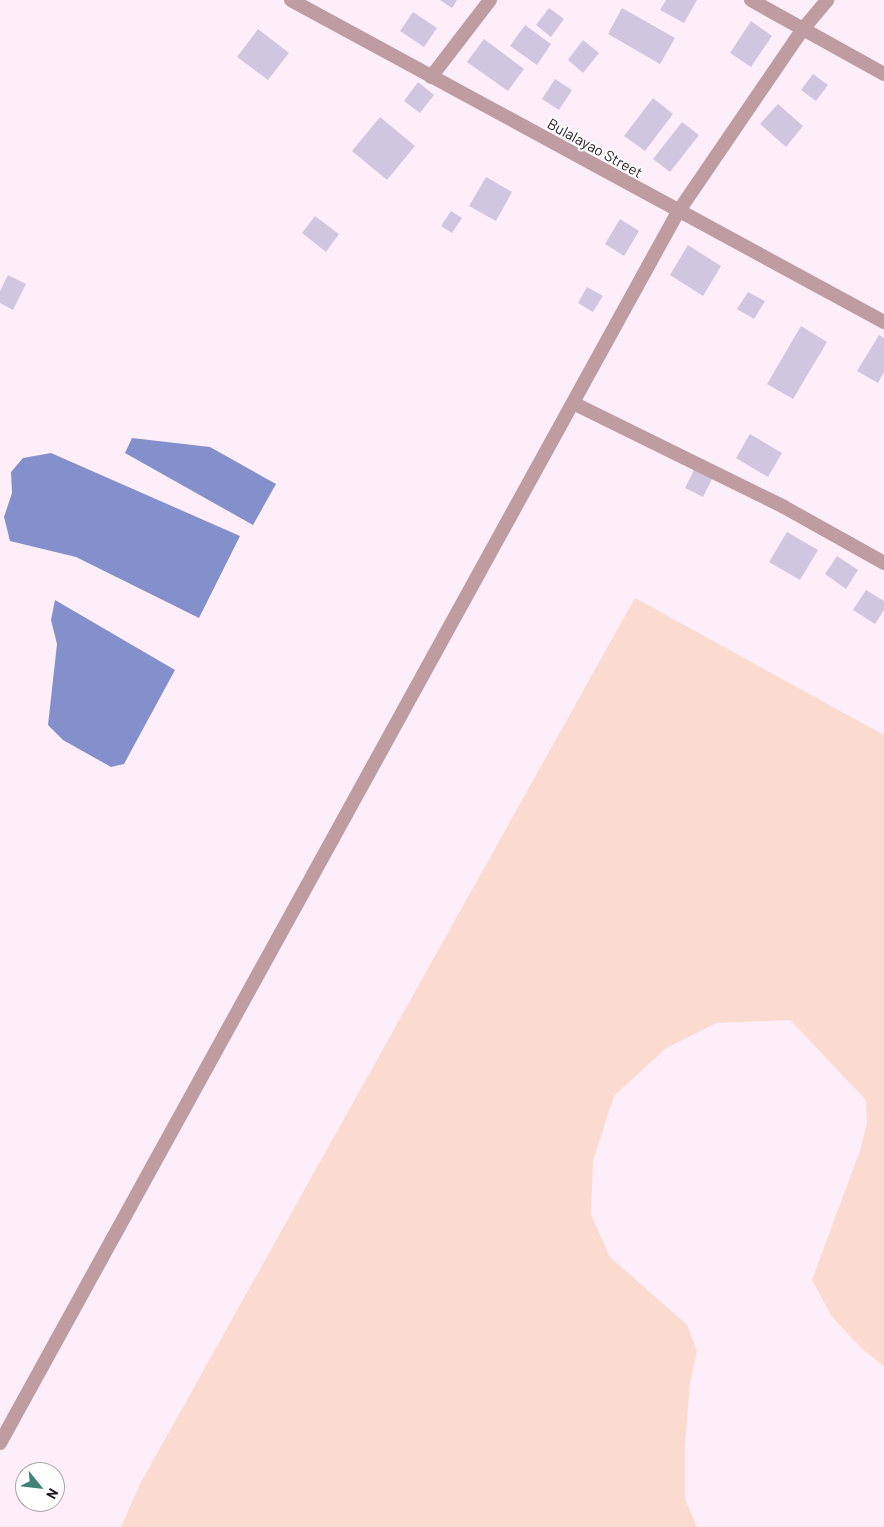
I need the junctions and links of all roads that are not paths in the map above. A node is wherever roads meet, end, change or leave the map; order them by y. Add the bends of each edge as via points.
1 (291, 0) edge
2 (490, 0) edge
3 (751, 0) edge
4 (827, 0) edge
5 (803, 29) junction
6 (884, 74) edge
7 (431, 77) junction
8 (678, 212) junction
9 (884, 322) edge
10 (575, 404) junction
11 (884, 564) edge
12 (0, 1443) edge

1 - 7 street, Bulalayao Street
2 - 7 street
3 - 5 street
4 - 5 street
5 - 6 street
5 - 8 street
7 - 8 street, Bulalayao Street
8 - 9 street, Bulalayao Street
8 - 10 street
10 - 11 street via 784,507
10 - 12 street

